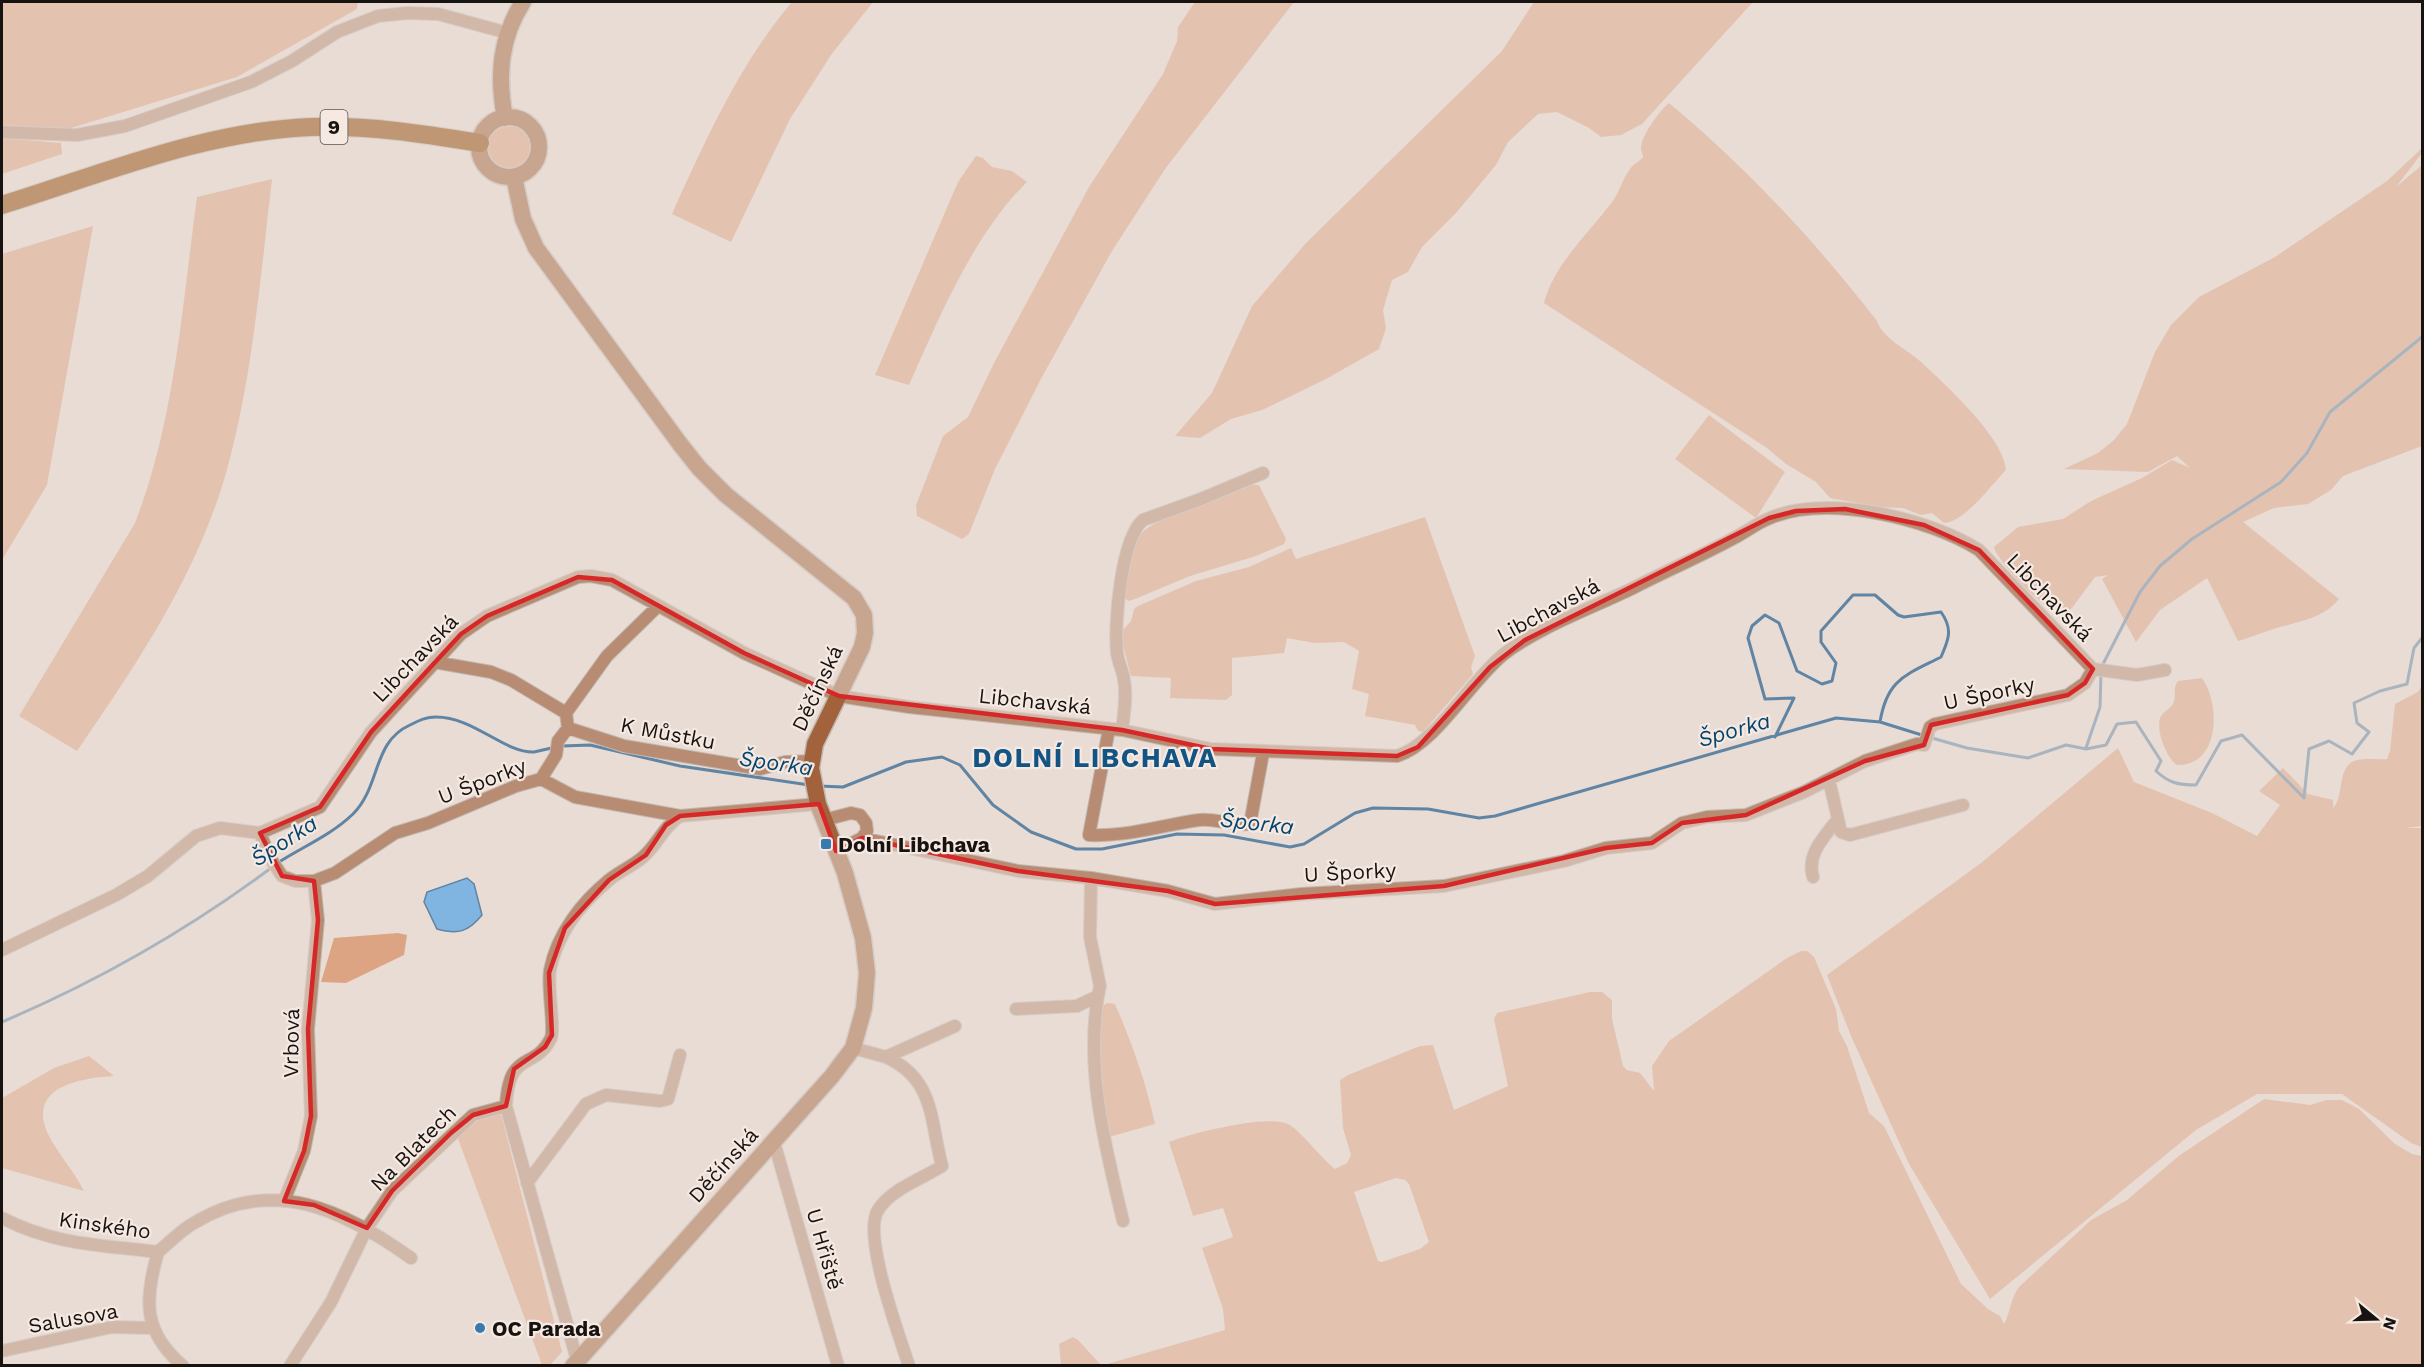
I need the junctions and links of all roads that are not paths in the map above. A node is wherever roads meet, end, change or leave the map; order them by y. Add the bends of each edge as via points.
1 (523, 2) edge
2 (508, 33) junction
3 (505, 118) junction
4 (2, 132) edge
5 (480, 143) junction
6 (514, 177) junction
7 (2, 205) edge
8 (1263, 473) dead end
9 (657, 607) junction
10 (434, 662) junction
11 (2165, 669) dead end
12 (2099, 670) junction
13 (839, 696) junction
14 (566, 713) junction
15 (568, 728) junction
16 (1109, 729) junction
17 (1122, 730) junction
18 (1263, 753) junction
19 (812, 768) junction
20 (542, 779) junction
21 (1829, 780) junction
22 (1963, 805) dead end
23 (820, 807) junction
24 (680, 816) junction
25 (1838, 819) junction
26 (260, 832) junction
27 (862, 838) junction
28 (836, 851) junction
29 (1813, 877) dead end
30 (1090, 878) junction
31 (314, 881) junction
32 (2, 950) edge
33 (1098, 996) junction
34 (1016, 1009) dead end
35 (955, 1026) dead end
36 (853, 1048) junction
37 (680, 1055) dead end
38 (886, 1057) junction
39 (501, 1106) junction
40 (774, 1142) junction
41 (527, 1183) junction
42 (284, 1201) junction
43 (1123, 1221) dead end
44 (4, 1222) edge
45 (368, 1228) junction
46 (158, 1252) junction
47 (411, 1258) dead end
48 (151, 1328) junction
49 (2, 1351) edge
50 (575, 1363) edge
51 (183, 1365) edge
52 (290, 1365) edge
53 (838, 1365) edge
54 (909, 1365) edge

1 - 2 main road
2 - 3 main road via 499,83
2 - 4 street via 438,14 378,16 337,32 250,82 125,126 78,135
3 - 5 main road via 488,126
3 - 6 main road via 517,118 528,124 539,145 533,165
5 - 6 main road via 487,167 497,174
5 - 7 main road, 9 via 375,128 278,130 190,146
6 - 13 main road, Děčínská via 536,248 699,468 760,524 842,586 858,603 865,620 864,640
8 - 17 street via 1136,526 1125,561 1117,617 1117,654 1124,680
9 - 10 street, Libchavská via 612,580 578,577 487,615 461,634
9 - 13 street, Libchavská via 744,653
9 - 14 street via 607,656
10 - 14 street via 491,672 512,680
10 - 26 street, Libchavská via 371,732 320,807
11 - 12 street via 2137,675
12 - 18 street, Libchavská via 1979,550 1956,536 1845,509 1797,511 1769,518 1525,640 1490,667 1418,747 1409,752 1377,756
12 - 21 street, U Šporky via 2068,695 1930,727 1924,745 1865,761
13 - 16 street, Libchavská
13 - 19 main road, Děčínská via 815,744
14 - 15 street
15 - 19 street, K Můstku via 624,746 760,769 785,762
15 - 20 street via 558,741 556,756
16 - 17 street, Libchavská
16 - 18 street via 1089,835 1108,836 1203,820 1234,826 1250,824
17 - 18 street, Libchavská via 1211,749
19 - 23 main road, Děčínská
20 - 24 street, U Šporky via 575,797
20 - 31 street, U Šporky via 395,833 335,873
21 - 25 street
21 - 30 street, U Šporky via 1746,815 1682,823 1652,843 1606,848 1564,861 1444,886 1301,894 1215,904 1168,891
22 - 25 street via 1850,835 1841,832
23 - 24 street, U Šporky
23 - 27 street, U Šporky via 860,815 867,831
23 - 28 main road, Děčínská
24 - 39 street via 666,825 646,855 609,880 565,928 549,973 552,1035 545,1047 513,1069
25 - 29 street via 1813,854
26 - 31 street via 278,872 296,881
26 - 32 street, Libchavská via 220,828 196,836 148,876 116,895
27 - 28 street
27 - 30 street, U Šporky via 1018,871
28 - 36 main road, Děčínská via 863,938 867,973 864,1008
30 - 33 street via 1090,937 1100,986
31 - 42 street, Vrbová via 318,920 308,1029 311,1116 304,1151
33 - 34 street via 1077,1005
33 - 43 street via 1095,1033 1099,1114
35 - 38 street
36 - 38 street
36 - 40 main road, Děčínská
37 - 41 street via 668,1100 606,1095 585,1104
38 - 54 street via 904,1066 927,1095 942,1166 890,1196 877,1211 873,1245
39 - 41 street
39 - 45 street, Na Blatech via 473,1114 451,1133 392,1191
40 - 50 main road, Děčínská
40 - 53 street, U Hřiště
41 - 50 street
42 - 45 street, Kinského via 314,1205
42 - 46 street, Kinského via 224,1207 192,1224
44 - 46 street, Kinského via 67,1242
45 - 47 street, Kinského
45 - 52 street, Na Blatech via 331,1302
46 - 48 street, Salusova via 152,1282
48 - 49 street, Salusova via 112,1327
48 - 51 street via 165,1350

